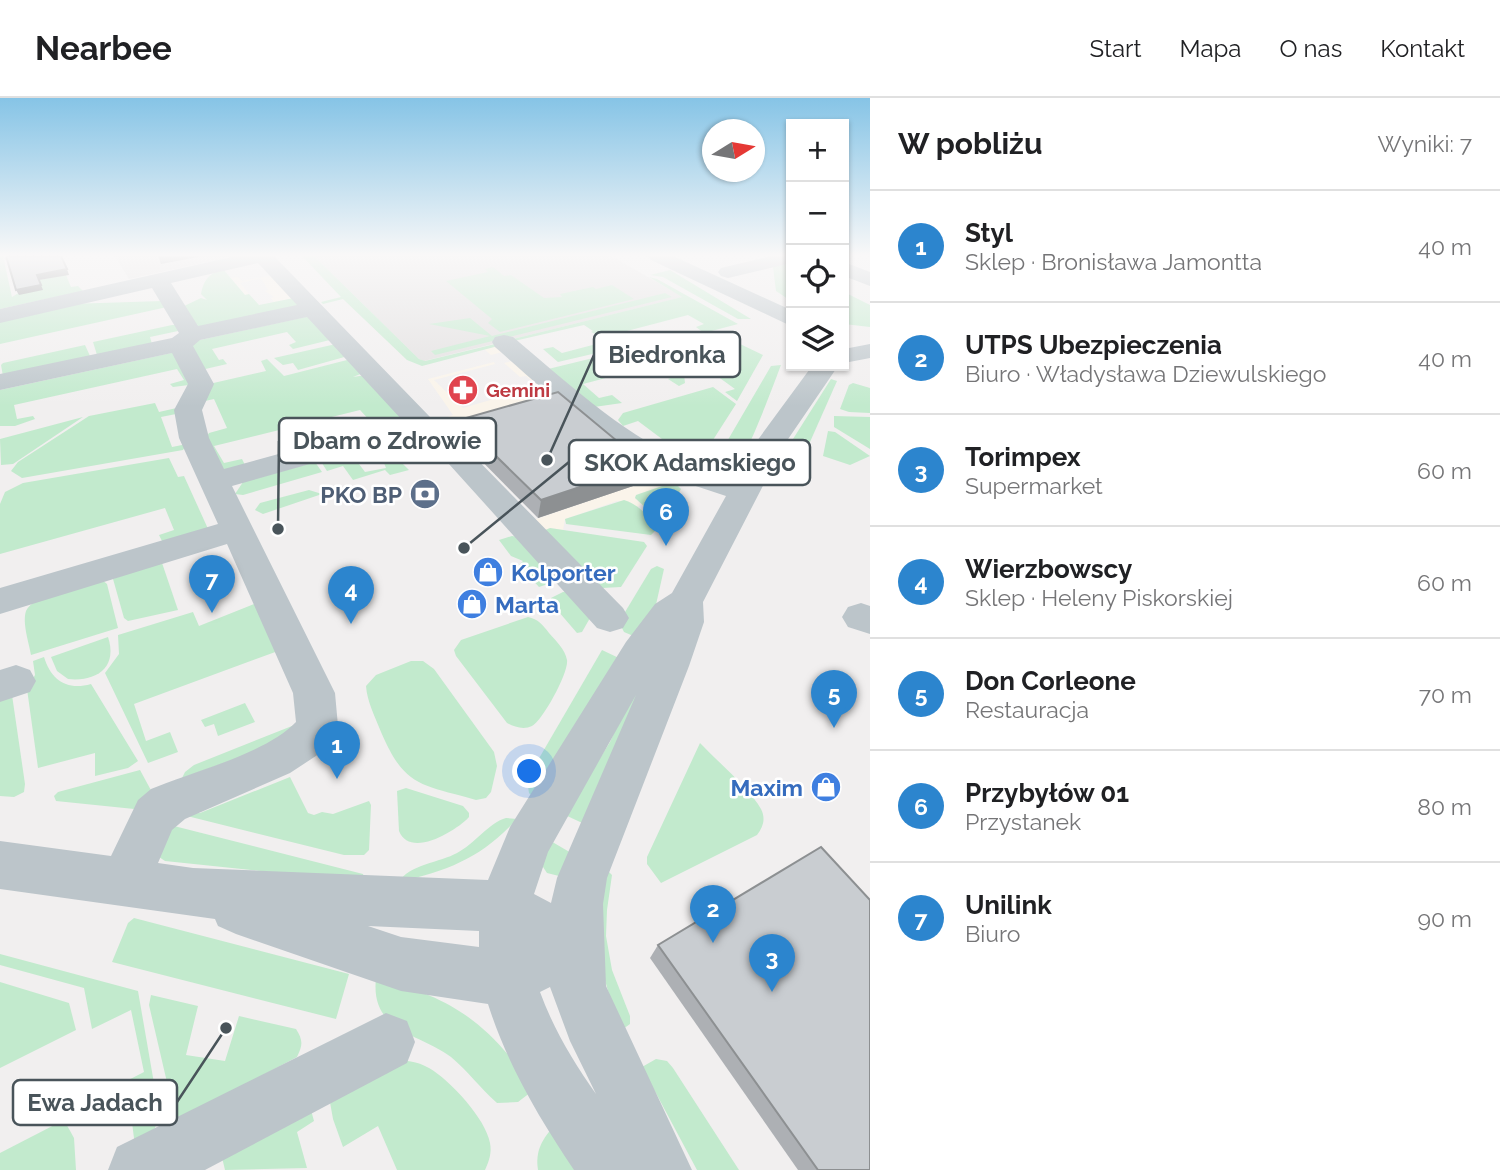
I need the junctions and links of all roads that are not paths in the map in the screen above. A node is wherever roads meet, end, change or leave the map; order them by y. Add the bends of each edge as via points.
1 (44, 306) edge
2 (170, 306) edge
3 (308, 306) edge
4 (747, 306) edge
5 (311, 309) junction
6 (0, 316) edge
7 (786, 330) edge
8 (849, 335) edge
9 (870, 338) edge
10 (186, 339) junction
11 (849, 339) edge
12 (504, 342) dead end
13 (849, 346) edge
14 (870, 350) edge
15 (849, 358) edge
16 (825, 371) edge
17 (0, 382) edge
18 (424, 426) junction
19 (769, 445) junction
20 (214, 481) junction
21 (743, 492) junction
22 (238, 529) junction
23 (0, 600) edge
24 (685, 602) junction
25 (610, 618) dead end
26 (0, 864) edge
27 (124, 883) junction
28 (193, 893) junction
29 (504, 906) junction
30 (576, 945) junction
31 (508, 979) junction
32 (386, 1042) dead end
33 (140, 1170) edge
34 (612, 1170) edge
35 (660, 1170) edge

1 - 6 street
2 - 10 street
3 - 5 street
4 - 7 street
5 - 10 street
5 - 18 street
7 - 19 street
8 - 9 street
9 - 11 street
10 - 17 street
10 - 20 street via 201,384 189,405 189,418
12 - 21 street via 582,408 641,449 667,464
13 - 14 street
14 - 15 street
16 - 19 street
18 - 20 street
18 - 25 street
19 - 21 street
20 - 22 street
21 - 24 street
22 - 23 street
22 - 27 street via 314,693 317,726 291,753 168,804 155,816
24 - 29 street via 668,614 640,653 527,843
24 - 30 street via 685,622 669,666 582,878
26 - 27 street
27 - 28 street
28 - 29 street
28 - 31 street via 401,964
29 - 30 street
29 - 31 street
30 - 31 street
30 - 35 street via 578,986 590,1021
31 - 34 street via 539,1057
32 - 33 street

